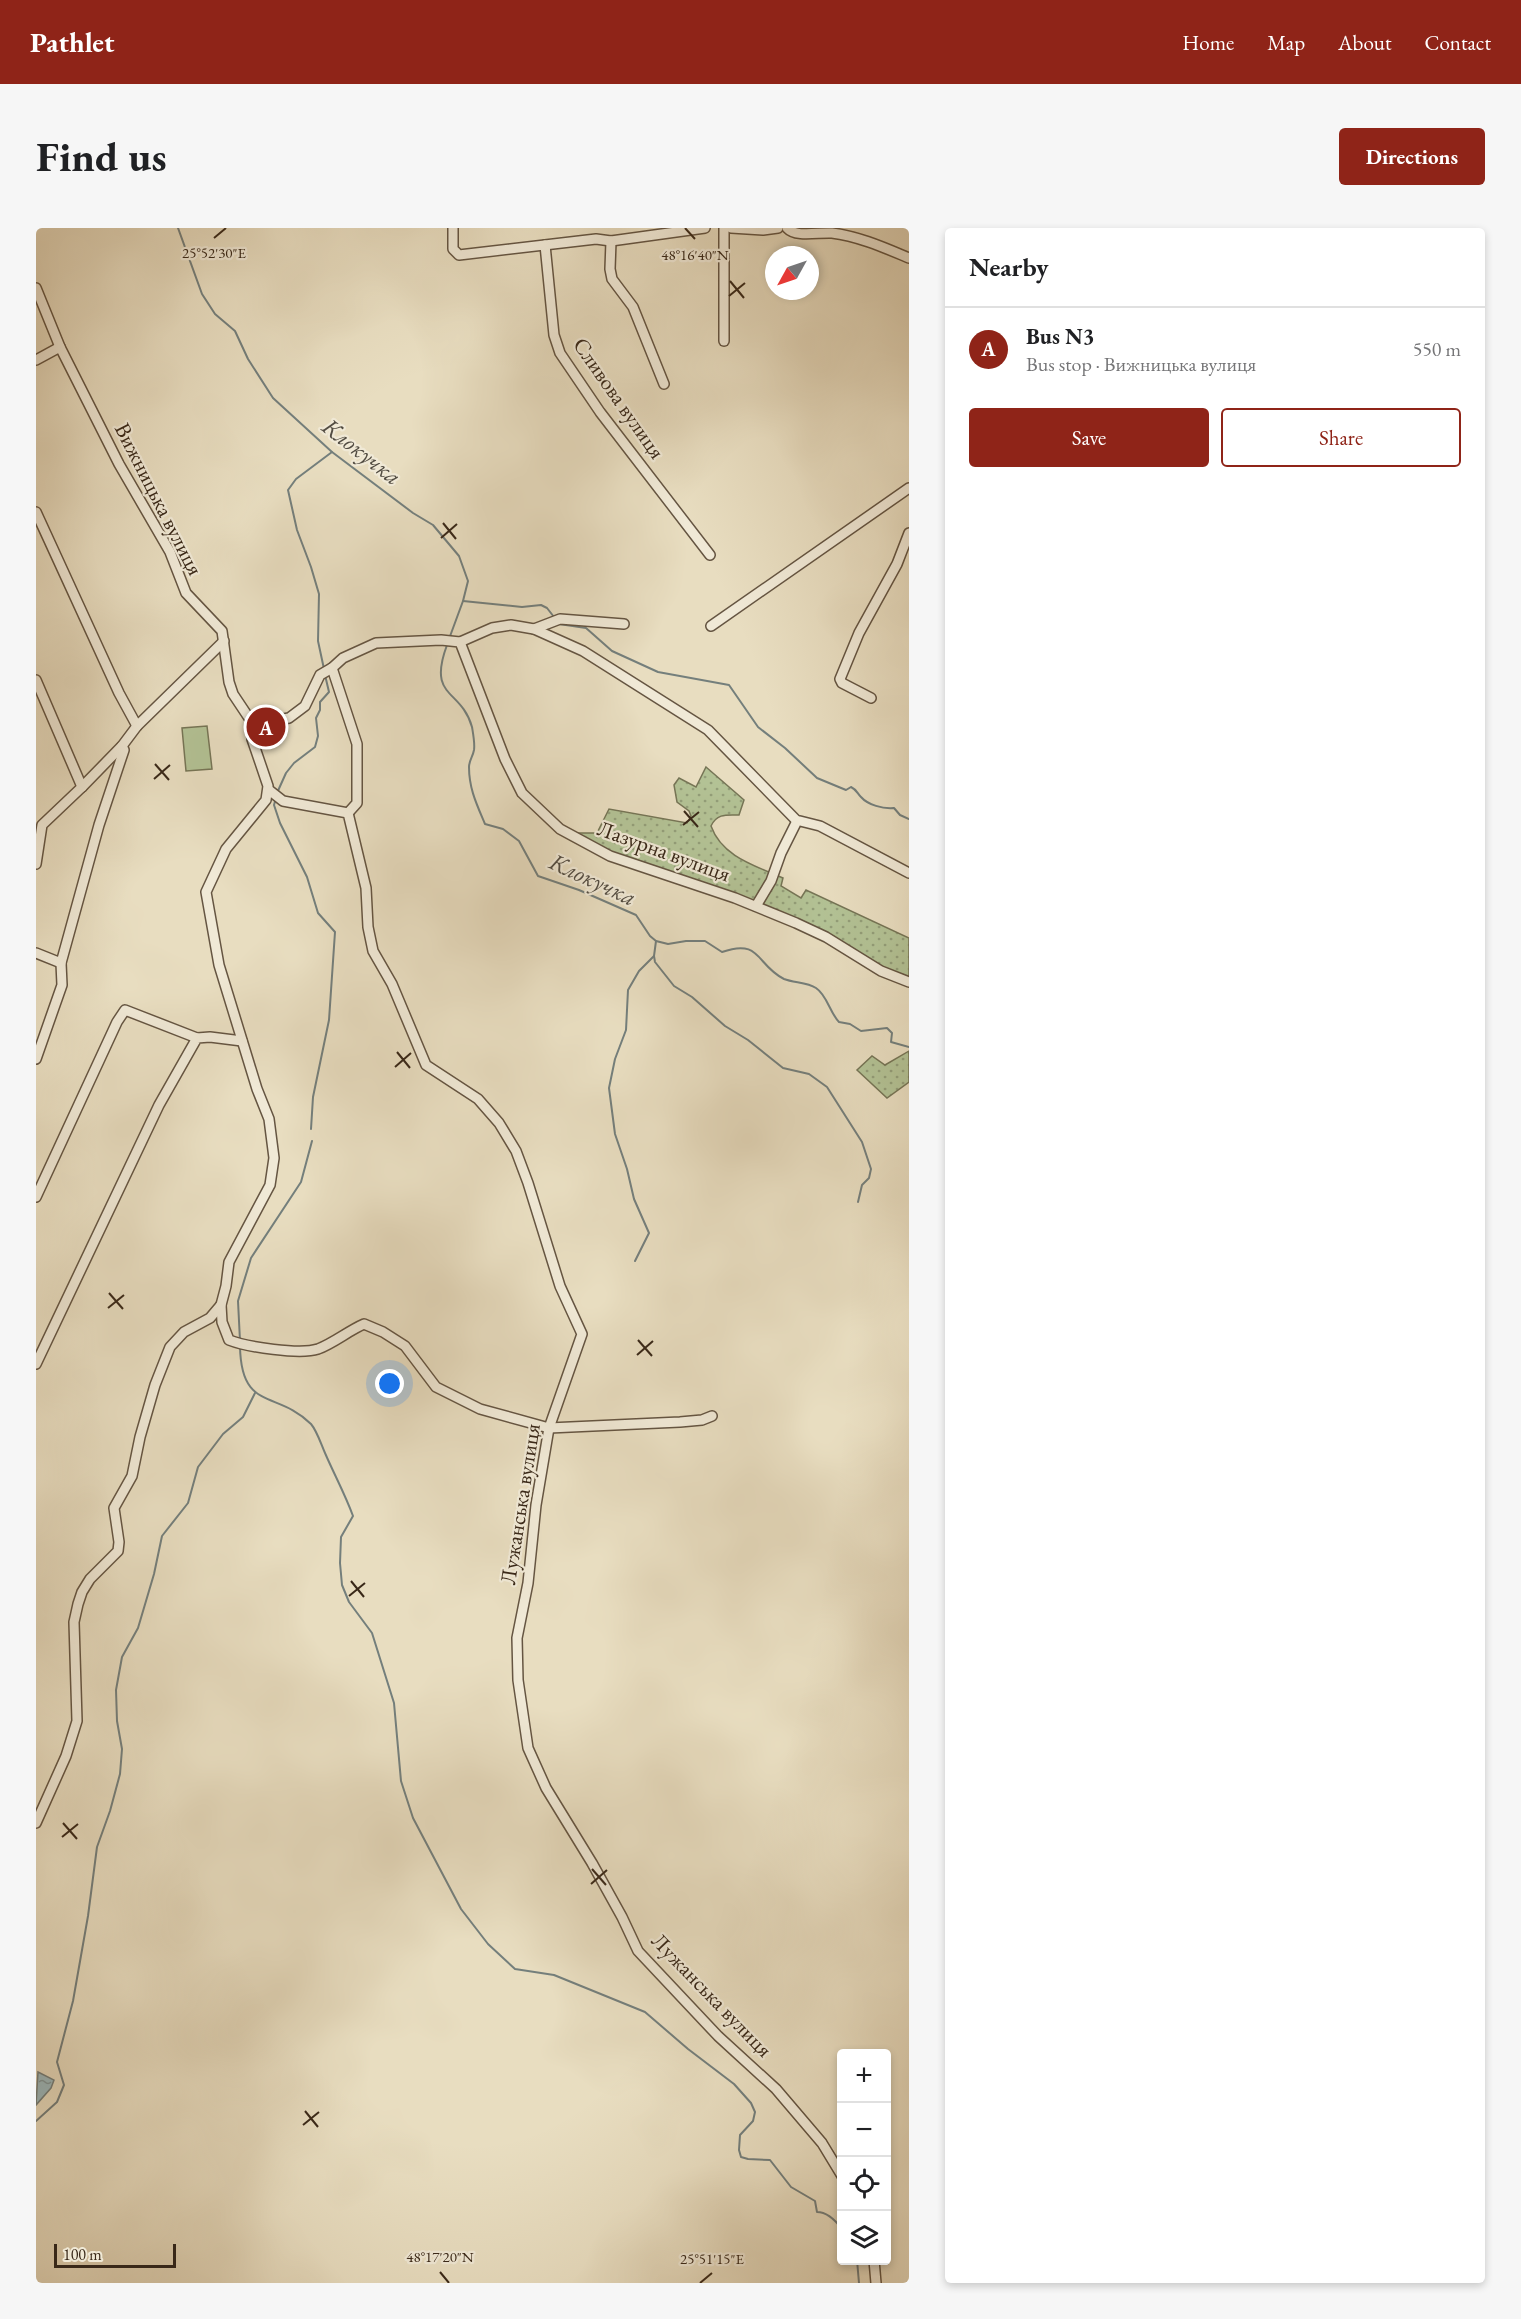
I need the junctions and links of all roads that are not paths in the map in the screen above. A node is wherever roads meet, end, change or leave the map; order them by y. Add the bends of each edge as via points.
1 (453, 228) edge
2 (705, 228) edge
3 (724, 228) edge
4 (731, 228) edge
5 (778, 228) edge
6 (786, 228) edge
7 (834, 231) edge
8 (611, 241) junction
9 (545, 245) junction
10 (909, 258) edge
11 (36, 288) edge
12 (724, 341) dead end
13 (60, 346) junction
14 (36, 360) edge
15 (664, 384) dead end
16 (909, 488) edge
17 (36, 512) edge
18 (909, 533) edge
19 (711, 555) dead end
20 (624, 624) dead end
21 (711, 626) dead end
22 (534, 629) junction
23 (224, 641) junction
24 (456, 641) junction
25 (327, 670) junction
26 (36, 680) edge
27 (872, 698) dead end
28 (250, 721) junction
29 (137, 726) junction
30 (122, 746) junction
31 (82, 787) junction
32 (271, 792) junction
33 (348, 813) junction
34 (797, 821) junction
35 (36, 864) edge
36 (909, 873) edge
37 (756, 906) junction
38 (36, 953) edge
39 (61, 963) junction
40 (909, 982) edge
41 (197, 1038) junction
42 (242, 1041) junction
43 (36, 1059) edge
44 (36, 1197) edge
45 (221, 1305) junction
46 (36, 1364) edge
47 (712, 1416) dead end
48 (549, 1428) junction
49 (36, 1822) edge
50 (837, 2168) edge
51 (874, 2265) edge
52 (876, 2283) edge

1 - 9 street via 453,249 459,255
2 - 8 street
3 - 12 street
4 - 5 street
6 - 7 street via 794,232
7 - 10 street
8 - 9 street
8 - 15 street via 612,279 633,307
9 - 19 street, Сливова вулиця via 554,335 560,353 600,412
11 - 13 street, Вижницька вулиця
13 - 14 street
13 - 23 street, Вижницька вулиця via 119,464 170,552 186,593 217,625
16 - 21 street
17 - 29 street
18 - 27 street via 840,679
20 - 22 street via 556,620
22 - 24 street via 511,625
22 - 34 street via 583,651 708,730
23 - 28 street, Вижницька вулиця via 229,682
23 - 29 street
24 - 25 street via 376,643
24 - 37 street, Лазурна вулиця via 522,793 552,822 603,853
25 - 28 street via 305,706 289,718
25 - 33 street via 357,744 357,803
26 - 31 street
28 - 32 street, Вижницька вулиця via 252,739
29 - 30 street
30 - 31 street
30 - 39 street via 124,750
31 - 35 street via 42,825
32 - 33 street via 283,801
32 - 42 street via 226,849 206,892 219,965
33 - 48 street, Лужанська вулиця via 366,888 374,951 426,1065 478,1099 511,1142 560,1286 582,1334
34 - 36 street via 814,824
34 - 37 street
37 - 40 street, Лазурна вулиця via 826,937 881,971
38 - 39 street
39 - 43 street via 62,985
41 - 42 street
41 - 44 street via 125,1010
41 - 46 street via 159,1104
42 - 45 street via 269,1119 274,1158 270,1185 229,1262
45 - 48 street via 229,1340 240,1345 316,1350 364,1324 405,1346 436,1387 480,1408
45 - 49 street via 210,1318 184,1332 170,1347 155,1385 132,1476 114,1508 118,1551 90,1579 78,1604 74,1622 77,1721
47 - 48 street via 680,1422
48 - 50 street, Лужанська вулиця via 517,1638 518,1680 528,1748 546,1788 638,1951 718,2036 776,2090 822,2143
51 - 52 street

